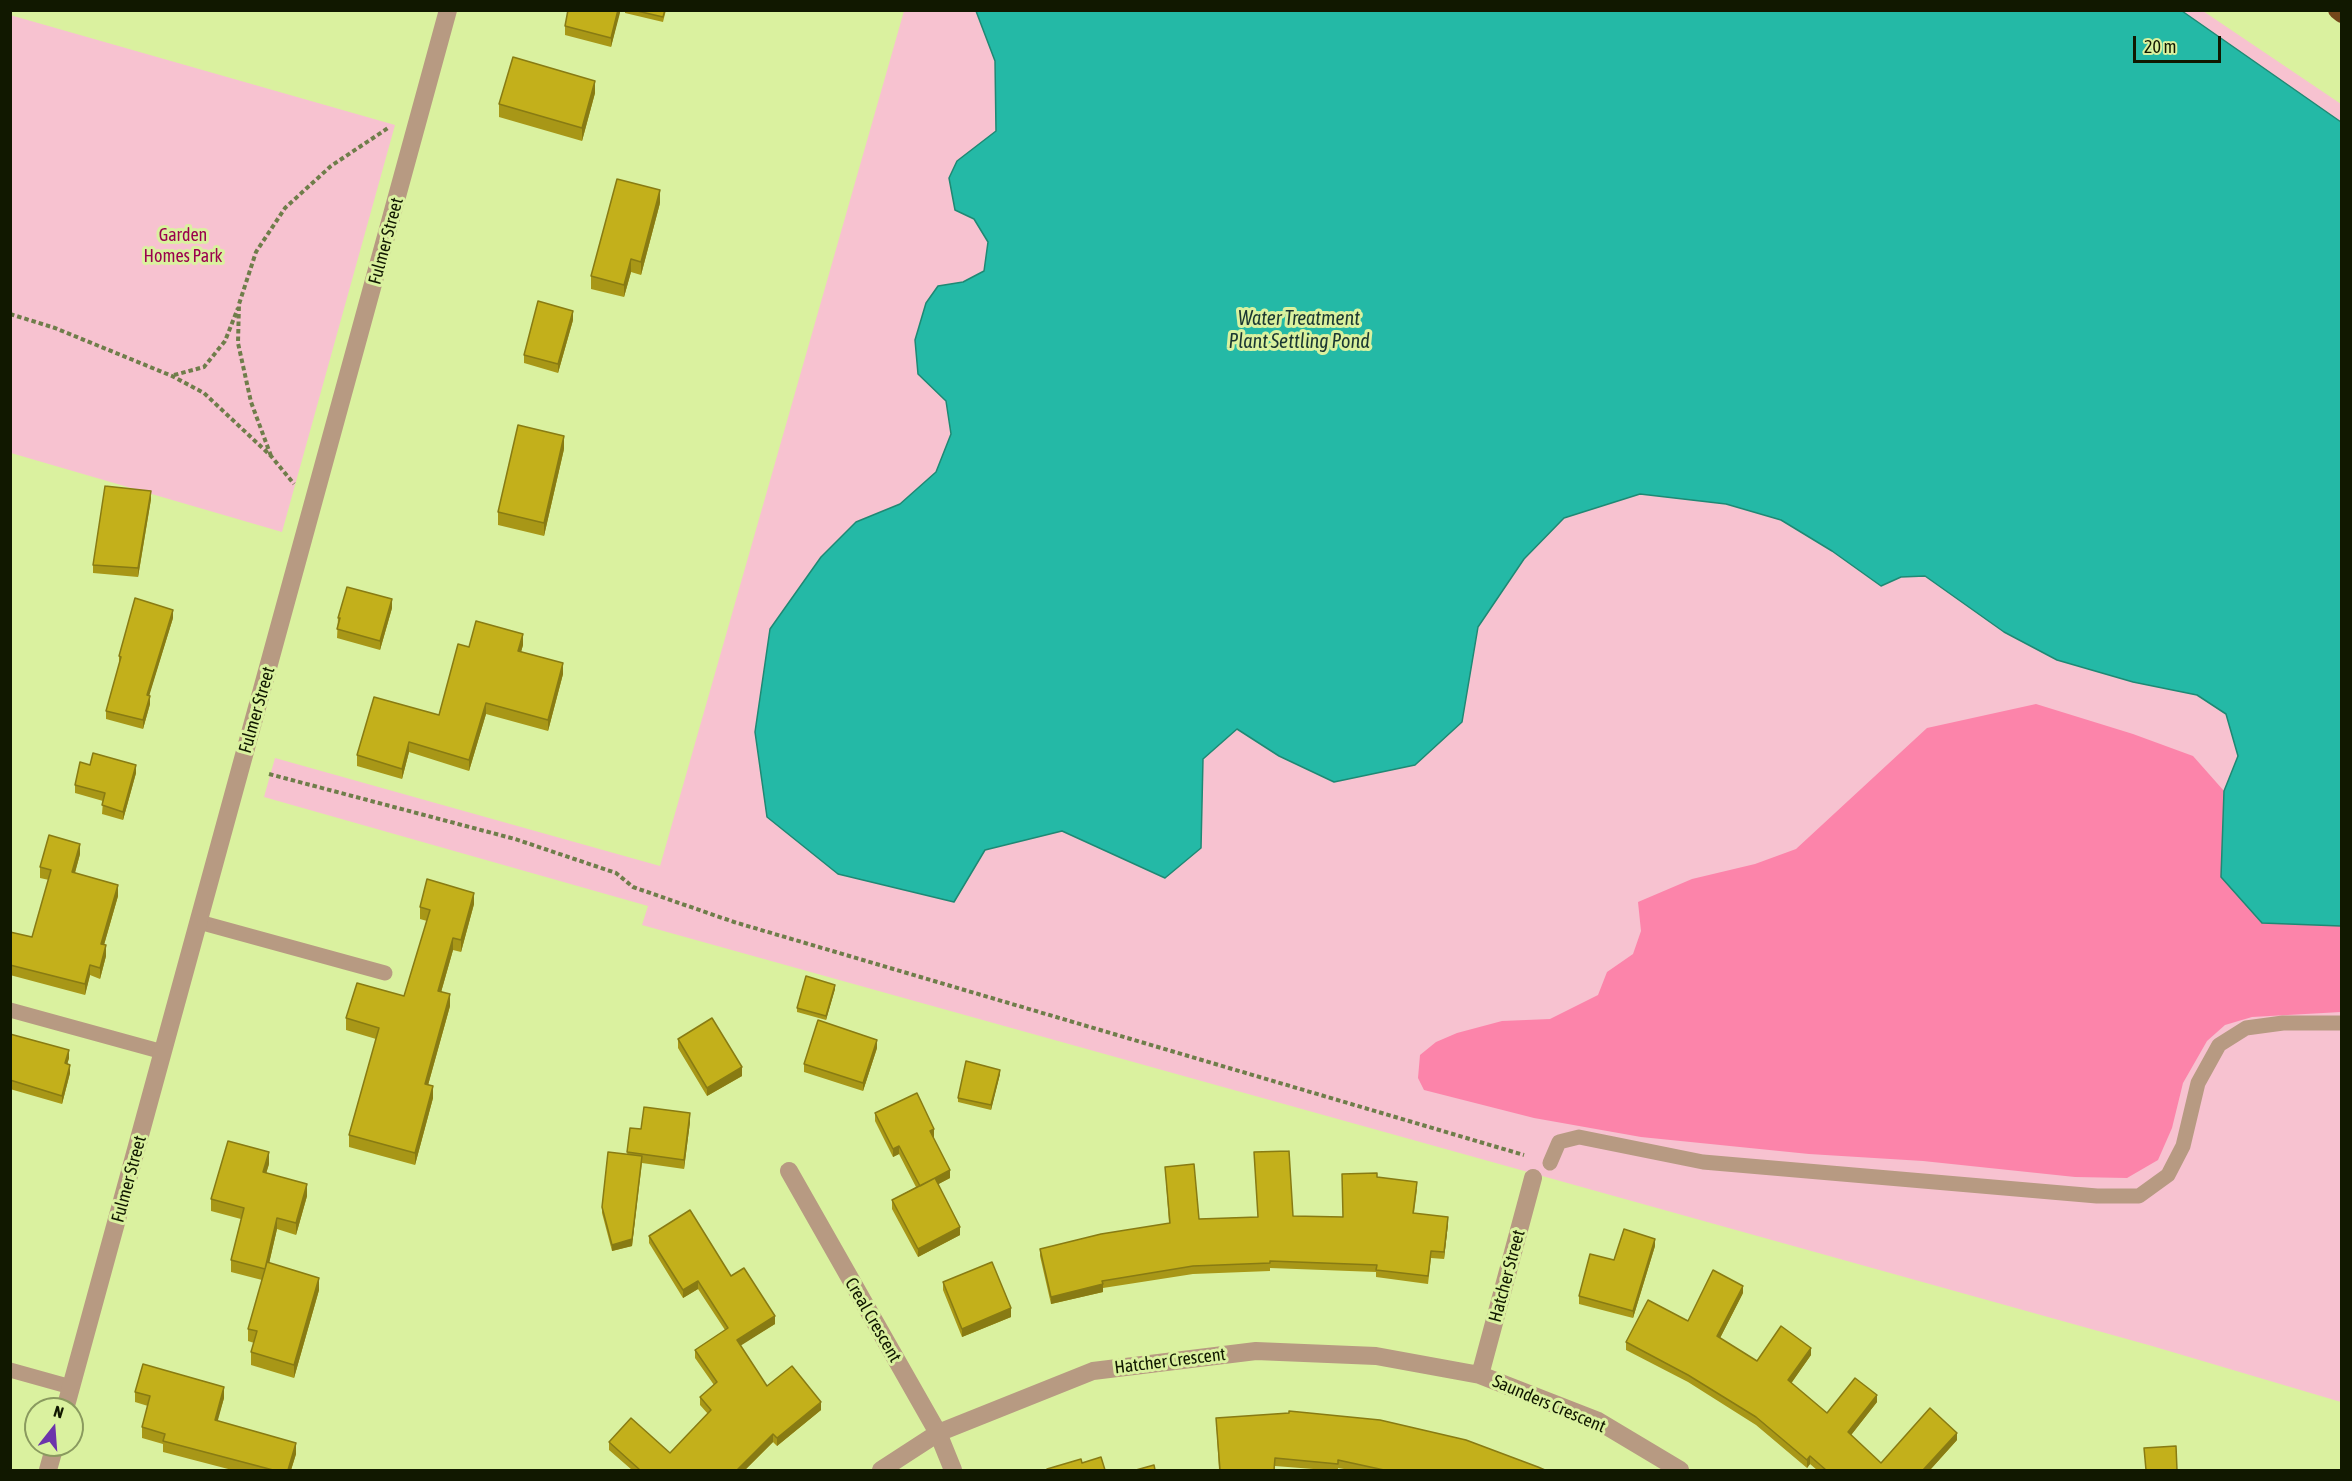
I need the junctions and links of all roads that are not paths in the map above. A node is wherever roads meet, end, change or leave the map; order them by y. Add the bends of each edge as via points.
1 (448, 10) edge
2 (2337, 10) edge
3 (2342, 14) edge
4 (199, 922) junction
5 (385, 973) dead end
6 (10, 1010) edge
7 (2342, 1023) edge
8 (164, 1052) junction
9 (1550, 1163) dead end
10 (789, 1171) dead end
11 (1533, 1178) dead end
12 (10, 1370) edge
13 (1480, 1375) junction
14 (71, 1387) junction
15 (68, 1397) edge
16 (938, 1433) junction
17 (881, 1470) edge
18 (953, 1470) edge
19 (1680, 1470) edge

1 - 4 street, Fulmer Street
2 - 3 highway
4 - 5 lane
4 - 8 street, Fulmer Street
6 - 8 lane
7 - 9 lane via 2283,1023 2246,1028 2218,1045 2198,1083 2178,1156 2168,1174 2139,1196 2097,1196 1703,1162 1579,1137 1559,1142
8 - 14 street, Fulmer Street
10 - 16 street, Creal Crescent
11 - 13 street, Hatcher Street
12 - 14 lane
13 - 16 street, Hatcher Crescent via 1376,1356 1256,1351 1093,1371
13 - 19 street, Saunders Crescent via 1598,1421
14 - 15 street, Fulmer Street
16 - 17 street, Hatcher Crescent
16 - 18 street, Creal Crescent

